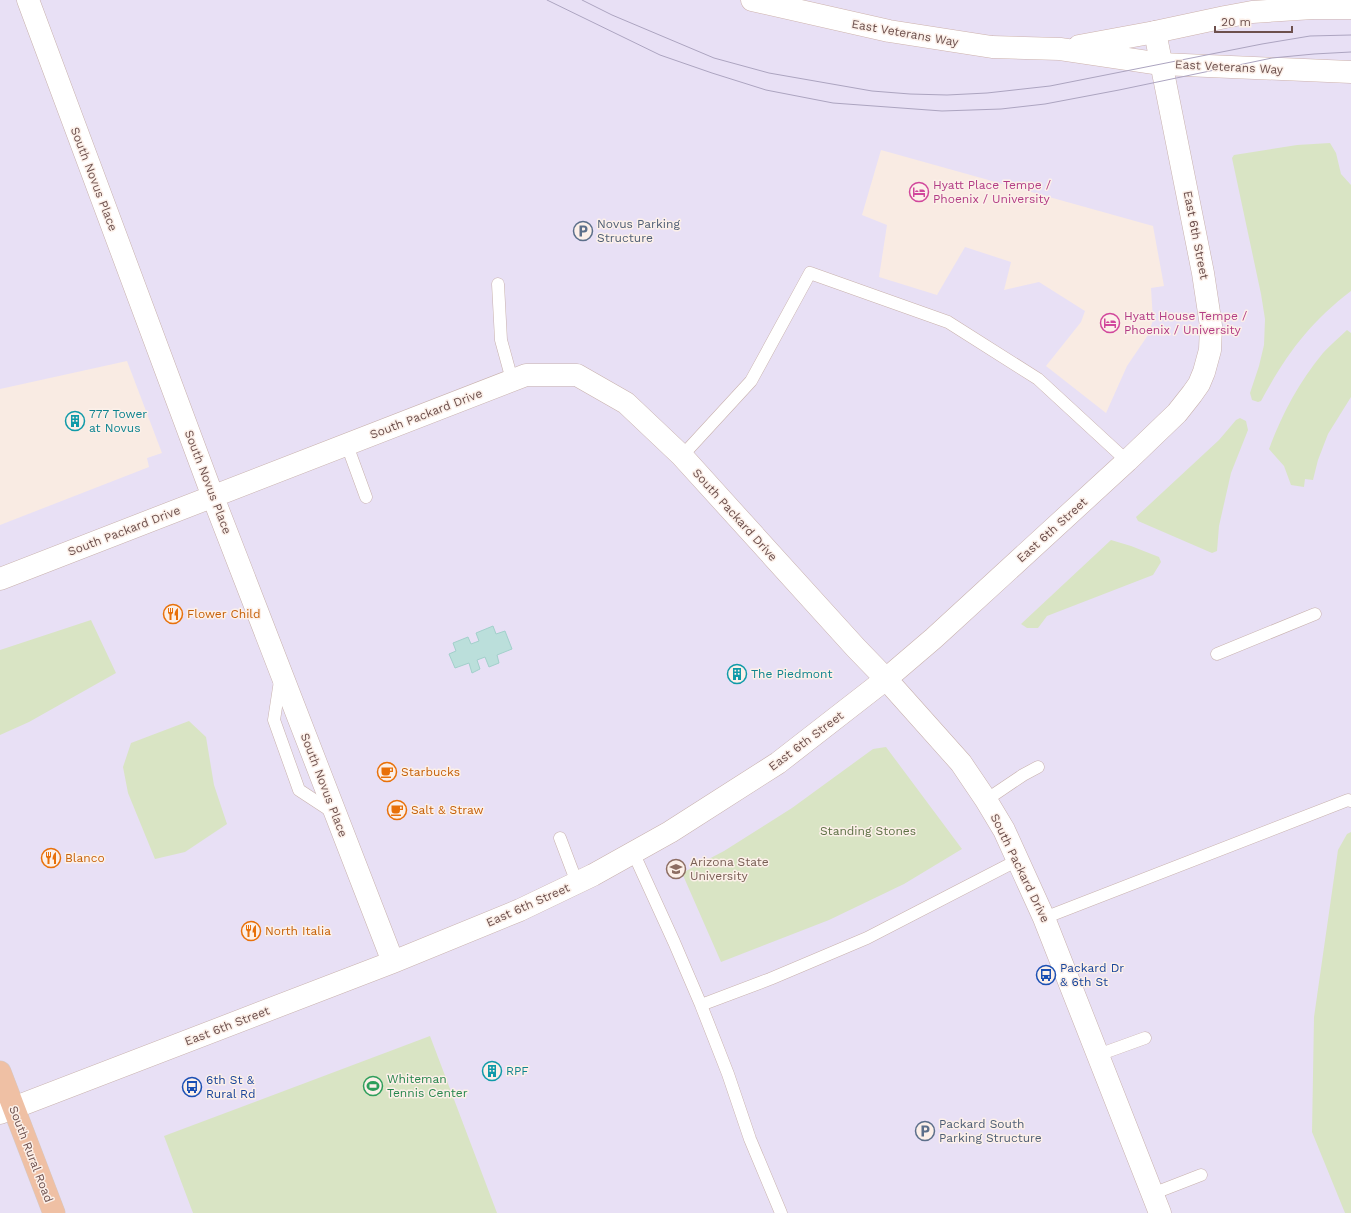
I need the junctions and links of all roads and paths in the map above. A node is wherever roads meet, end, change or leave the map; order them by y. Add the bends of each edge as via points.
1 (28, 0) edge
2 (752, 0) edge
3 (1351, 8) edge
4 (1155, 32) junction
5 (1060, 49) junction
6 (1161, 64) junction
7 (1351, 72) edge
8 (498, 284) dead end
9 (512, 380) junction
10 (347, 445) junction
11 (682, 456) junction
12 (1128, 461) junction
13 (213, 497) junction
14 (366, 497) dead end
15 (0, 579) edge
16 (1315, 614) dead end
17 (1217, 654) dead end
18 (886, 679) junction
19 (1038, 767) dead end
20 (986, 800) junction
21 (1351, 800) edge
22 (560, 838) dead end
23 (632, 852) junction
24 (1018, 860) junction
25 (577, 882) junction
26 (1044, 918) junction
27 (393, 962) junction
28 (701, 1005) junction
29 (1145, 1038) dead end
30 (1098, 1055) junction
31 (0, 1072) edge
32 (7, 1110) edge
33 (1201, 1175) dead end
34 (1156, 1204) edge
35 (54, 1213) edge
36 (781, 1213) edge

1 - 13 street, South Novus Place
2 - 5 street, East Veterans Way via 924,37 992,47
3 - 4 street, East Veterans Way via 1252,12
4 - 5 street, East Veterans Way
4 - 6 street, East 6th Street
5 - 6 street, East Veterans Way
6 - 7 street, East Veterans Way
6 - 12 street, East 6th Street via 1204,273 1212,326 1210,350 1204,372 1192,394 1169,421
8 - 9 lane via 501,340
9 - 10 street, South Packard Drive
9 - 11 street, South Packard Drive via 526,375 578,375 626,402
10 - 13 street, South Packard Drive
10 - 14 lane
11 - 12 lane via 751,381 810,272 948,322 1038,379
11 - 18 street, South Packard Drive
12 - 18 street, East 6th Street
13 - 15 street, South Packard Drive
13 - 27 street, South Novus Place
16 - 17 lane
18 - 20 street, South Packard Drive via 961,763
18 - 23 street, East 6th Street via 778,763 670,832
19 - 20 lane
20 - 24 street, South Packard Drive
21 - 26 lane
22 - 25 lane
23 - 25 street, East 6th Street
23 - 28 lane
24 - 26 street, South Packard Drive
24 - 28 lane via 867,938
25 - 27 street, East 6th Street via 520,910
26 - 30 street, South Packard Drive
27 - 32 street, East 6th Street
28 - 36 lane via 750,1139
29 - 30 lane
30 - 34 street, South Packard Drive
31 - 32 main road, South Rural Road
32 - 35 main road, South Rural Road
33 - 34 lane

